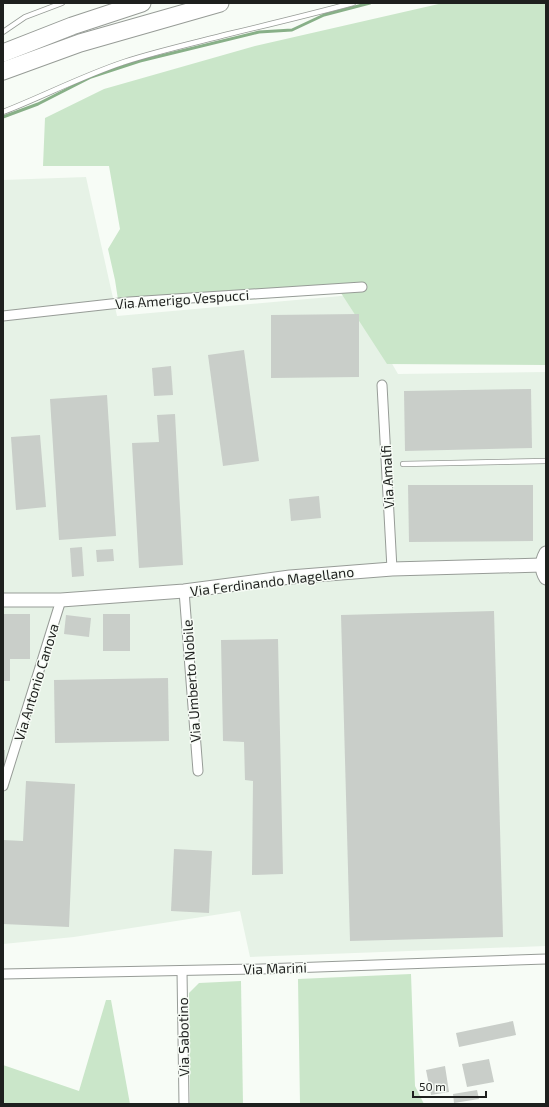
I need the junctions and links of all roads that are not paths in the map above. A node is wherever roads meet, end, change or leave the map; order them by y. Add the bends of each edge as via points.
1 (62, 3) edge
2 (142, 3) edge
3 (220, 3) edge
4 (353, 3) edge
5 (3, 32) edge
6 (3, 53) edge
7 (3, 71) edge
8 (3, 112) edge
9 (362, 287) dead end
10 (3, 316) edge
11 (382, 385) dead end
12 (546, 461) edge
13 (403, 464) dead end
14 (544, 559) edge
15 (392, 569) junction
16 (546, 578) edge
17 (184, 591) junction
18 (3, 600) edge
19 (61, 600) junction
20 (198, 771) dead end
21 (3, 786) edge
22 (546, 959) edge
23 (182, 971) junction
24 (3, 974) edge
25 (184, 1104) edge

1 - 5 lane via 25,16
2 - 6 highway via 72,26
3 - 7 highway via 80,43
4 - 8 lane via 160,51 96,72
9 - 10 street, Via Amerigo Vespucci via 129,302
11 - 15 street, Via Amalfi
12 - 13 lane
14 - 15 street, Via Ferdinando Magellano
14 - 16 street, Via Ferdinando Magellano via 542,571
15 - 17 street, Via Ferdinando Magellano via 290,577
17 - 19 street, Via Ferdinando Magellano
17 - 20 street, Via Umberto Nobile
18 - 19 street, Via Ferdinando Magellano
19 - 21 street, Via Antonio Canova
22 - 23 street, Via Marini
23 - 24 street, Via Marini
23 - 25 street, Via Sabotino

